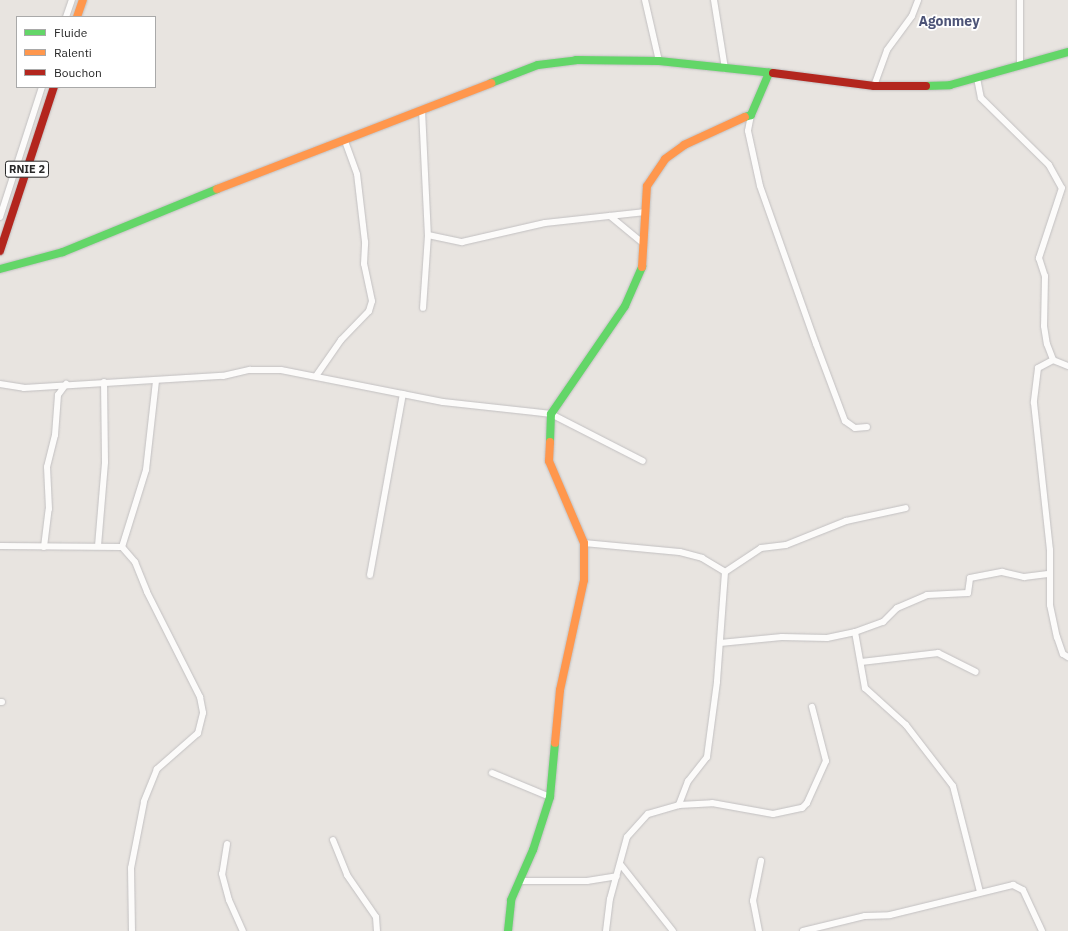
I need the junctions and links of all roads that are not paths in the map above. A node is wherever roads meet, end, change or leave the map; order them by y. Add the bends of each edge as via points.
1 (71, 0) edge
2 (645, 0) edge
3 (714, 0) edge
4 (918, 0) edge
5 (1020, 0) edge
6 (81, 4) edge
7 (66, 16) edge
8 (77, 16) edge
9 (1068, 52) edge
10 (659, 61) junction
11 (1020, 66) junction
12 (725, 69) junction
13 (769, 73) junction
14 (976, 78) junction
15 (874, 86) junction
16 (42, 88) edge
17 (54, 88) edge
18 (422, 110) junction
19 (751, 115) junction
20 (344, 139) junction
21 (645, 212) junction
22 (610, 216) junction
23 (0, 217) edge
24 (10, 221) junction
25 (428, 235) junction
26 (644, 244) junction
27 (0, 251) edge
28 (0, 269) edge
29 (423, 308) dead end
30 (1053, 360) junction
31 (1068, 366) edge
32 (316, 376) junction
33 (156, 381) junction
34 (104, 382) junction
35 (0, 384) edge
36 (66, 384) junction
37 (403, 394) junction
38 (551, 414) junction
39 (867, 427) dead end
40 (643, 461) dead end
41 (906, 508) dead end
42 (584, 543) junction
43 (0, 546) edge
44 (98, 546) junction
45 (44, 547) junction
46 (122, 547) junction
47 (725, 572) junction
48 (1050, 574) junction
49 (370, 575) dead end
50 (855, 632) junction
51 (720, 643) junction
52 (1068, 657) edge
53 (861, 662) junction
54 (976, 672) dead end
55 (812, 707) dead end
56 (492, 773) dead end
57 (550, 798) junction
58 (679, 805) junction
59 (333, 840) dead end
60 (227, 844) dead end
61 (761, 861) dead end
62 (621, 865) junction
63 (617, 876) junction
64 (521, 881) junction
65 (980, 892) junction
66 (132, 931) edge
67 (243, 931) edge
68 (378, 931) edge
69 (508, 931) edge
70 (606, 931) edge
71 (673, 931) edge
72 (758, 931) edge
73 (803, 931) edge
74 (1042, 931) edge

1 - 6 street
1 - 7 street
2 - 10 street
3 - 12 street
4 - 15 street via 912,16 888,50
5 - 11 street
6 - 8 main road
9 - 11 main road
10 - 12 main road
10 - 18 main road via 576,60 538,65
11 - 14 main road
12 - 13 main road
13 - 15 main road via 843,80
13 - 19 main road
14 - 15 main road via 950,85
14 - 30 street via 980,98 1050,165 1062,188 1039,258 1046,276 1044,326
16 - 23 street
17 - 24 main road, RNIE 2 / RNIE 2
18 - 20 main road
18 - 25 street
19 - 21 main road via 735,119 684,145 665,159 647,186
19 - 39 street via 748,131 760,186 845,421 854,428
20 - 28 main road via 63,252
20 - 32 street via 357,174 365,242 364,264 372,301 369,311 341,340
21 - 22 street
21 - 26 main road
22 - 25 street via 545,223 462,242
22 - 26 street
23 - 24 street
24 - 27 main road, RNIE 2 / RNIE 2
25 - 29 street
26 - 38 main road via 644,262 625,306
30 - 31 street
30 - 48 street via 1038,368 1034,403 1050,550
32 - 33 street via 250,370 223,376
32 - 37 street
33 - 34 street
33 - 46 street via 146,470
34 - 36 street
34 - 44 street via 105,462
35 - 36 street via 24,388
36 - 45 street via 58,395 55,435 48,467 50,503
37 - 38 street via 444,402
37 - 49 street
38 - 40 street
38 - 42 main road via 548,442 553,475
41 - 47 street via 846,521 786,545 761,548
42 - 47 street via 680,552 702,558
42 - 57 main road via 584,580 560,690
43 - 45 street
44 - 45 street
44 - 46 street
46 - 66 street via 135,562 153,606 200,697 203,713 198,733 158,769 150,783 131,868
47 - 51 street
48 - 50 street via 1024,577 1002,572 970,578 968,592 927,594 897,608 883,622
48 - 52 street via 1052,617 1063,654
50 - 51 street via 827,638 782,637
50 - 53 street
51 - 58 street via 707,757 688,781
53 - 54 street via 938,653
53 - 65 street via 864,688 870,696 902,721 953,786
55 - 58 street via 826,760 819,779 802,808 763,814 736,805
56 - 57 street
57 - 64 main road
58 - 62 street via 648,814 637,823 627,837
59 - 68 street via 347,875 374,912
60 - 67 street via 222,874 228,900
61 - 72 street via 753,901
62 - 63 street
62 - 71 street via 646,893
63 - 64 street via 586,881
63 - 70 street via 610,899
64 - 69 main road via 511,900
65 - 73 street via 890,915 865,916
65 - 74 street via 1018,886 1023,890

